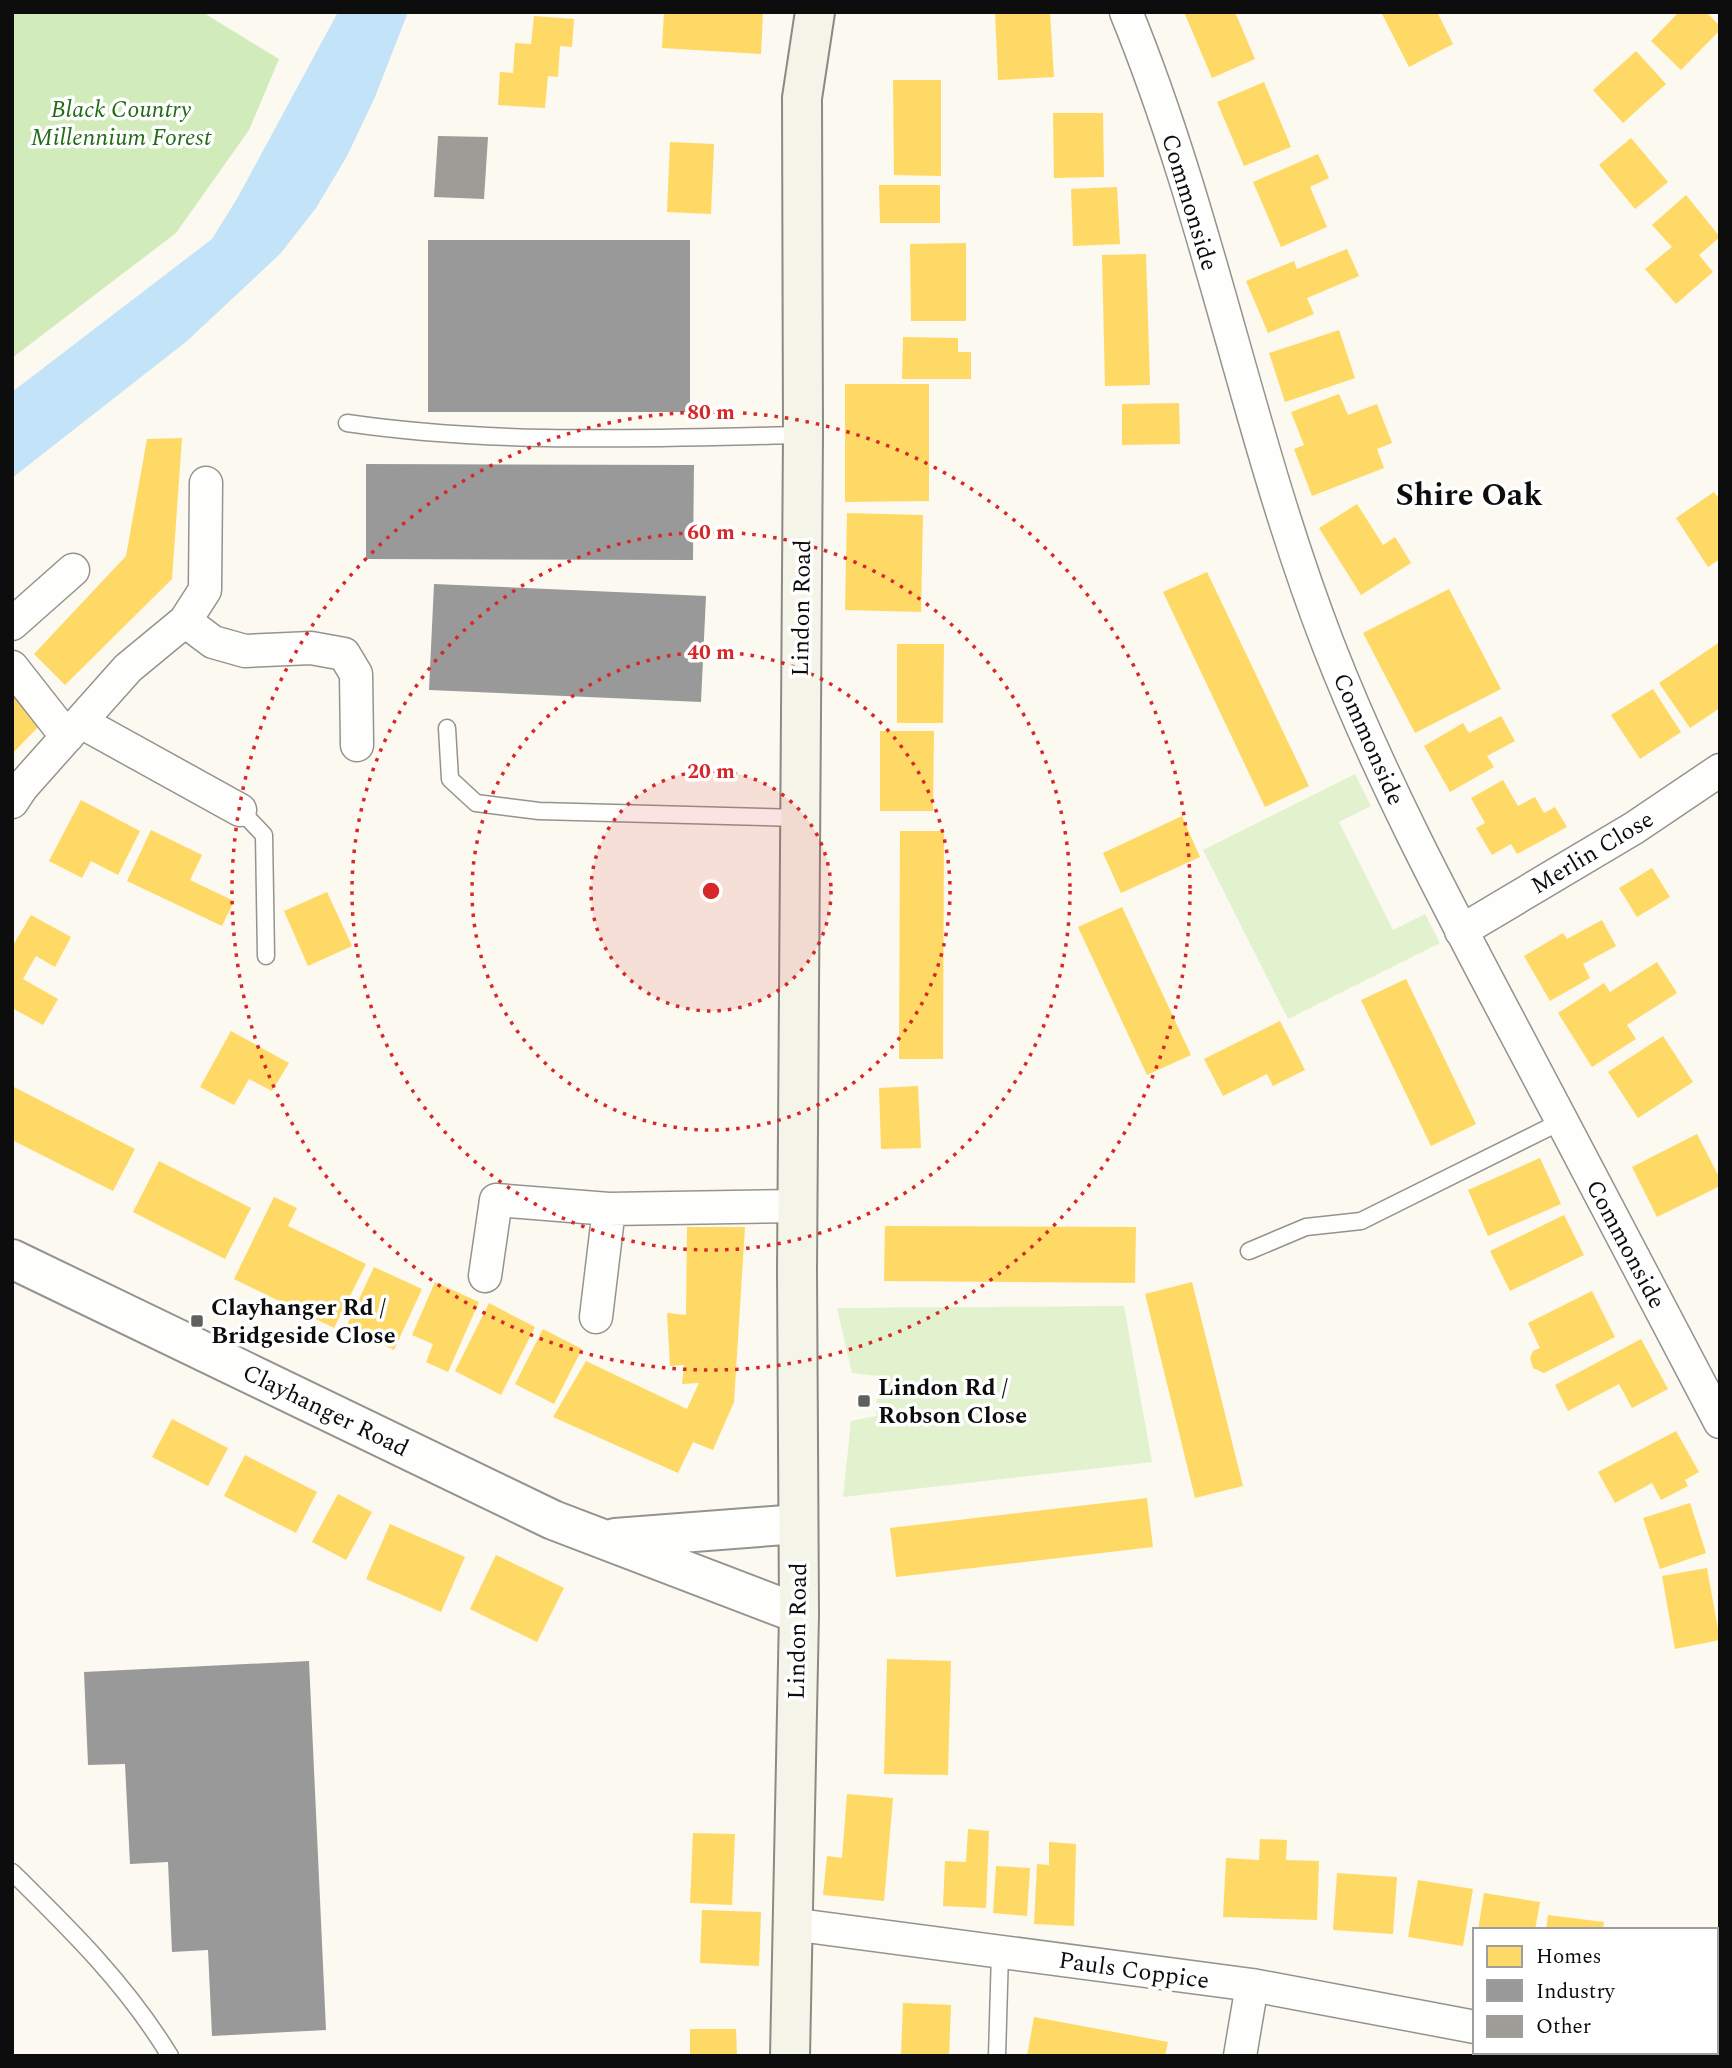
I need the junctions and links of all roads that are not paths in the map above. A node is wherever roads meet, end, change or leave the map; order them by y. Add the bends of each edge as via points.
1 (815, 12) edge
2 (1126, 12) edge
3 (347, 423) dead end
4 (803, 435) junction
5 (206, 483) dead end
6 (73, 570) dead end
7 (185, 621) junction
8 (12, 624) edge
9 (12, 667) edge
10 (447, 728) dead end
11 (74, 730) junction
12 (357, 745) dead end
13 (1720, 770) edge
14 (12, 802) edge
15 (240, 810) joint
16 (799, 818) junction
17 (1461, 931) junction
18 (266, 956) dead end
19 (1562, 1121) junction
20 (798, 1206) junction
21 (610, 1209) junction
22 (1249, 1251) dead end
23 (12, 1259) edge
24 (485, 1276) dead end
25 (596, 1317) dead end
26 (1720, 1422) edge
27 (798, 1524) junction
28 (603, 1539) junction
29 (799, 1614) junction
30 (12, 1872) edge
31 (791, 1924) junction
32 (1000, 1952) junction
33 (1252, 1985) junction
34 (1473, 2027) edge
35 (170, 2056) edge
36 (790, 2056) edge
37 (997, 2056) edge
38 (1240, 2056) edge

1 - 4 main road, Lindon Road via 802,98
2 - 17 street, Commonside via 1179,161 1291,546 1392,795
3 - 4 lane via 409,432 590,440
4 - 16 main road, Lindon Road
5 - 7 street via 205,590
6 - 8 street
7 - 11 street via 128,668
7 - 12 street via 213,642 245,650 311,648 344,654 356,674
9 - 11 street
10 - 16 lane via 450,779 476,803 539,811
11 - 14 street
11 - 15 street
13 - 17 street, Merlin Close via 1634,828
15 - 18 lane via 264,835
16 - 20 main road, Lindon Road
17 - 19 street, Commonside
19 - 22 lane via 1362,1221 1306,1227
19 - 26 street, Commonside
20 - 21 street
20 - 27 main road, Lindon Road
21 - 24 street via 496,1200
21 - 25 street
23 - 28 street, Clayhanger Road via 553,1520
27 - 28 street, Clayhanger Road
27 - 29 main road, Lindon Road
28 - 29 street, Clayhanger Road
29 - 31 main road, Lindon Road
30 - 35 lane via 99,1958 145,2013
31 - 32 street, Pauls Coppice
31 - 36 main road, Lindon Road
32 - 33 street, Pauls Coppice
32 - 37 lane
33 - 34 street, Pauls Coppice
33 - 38 street

